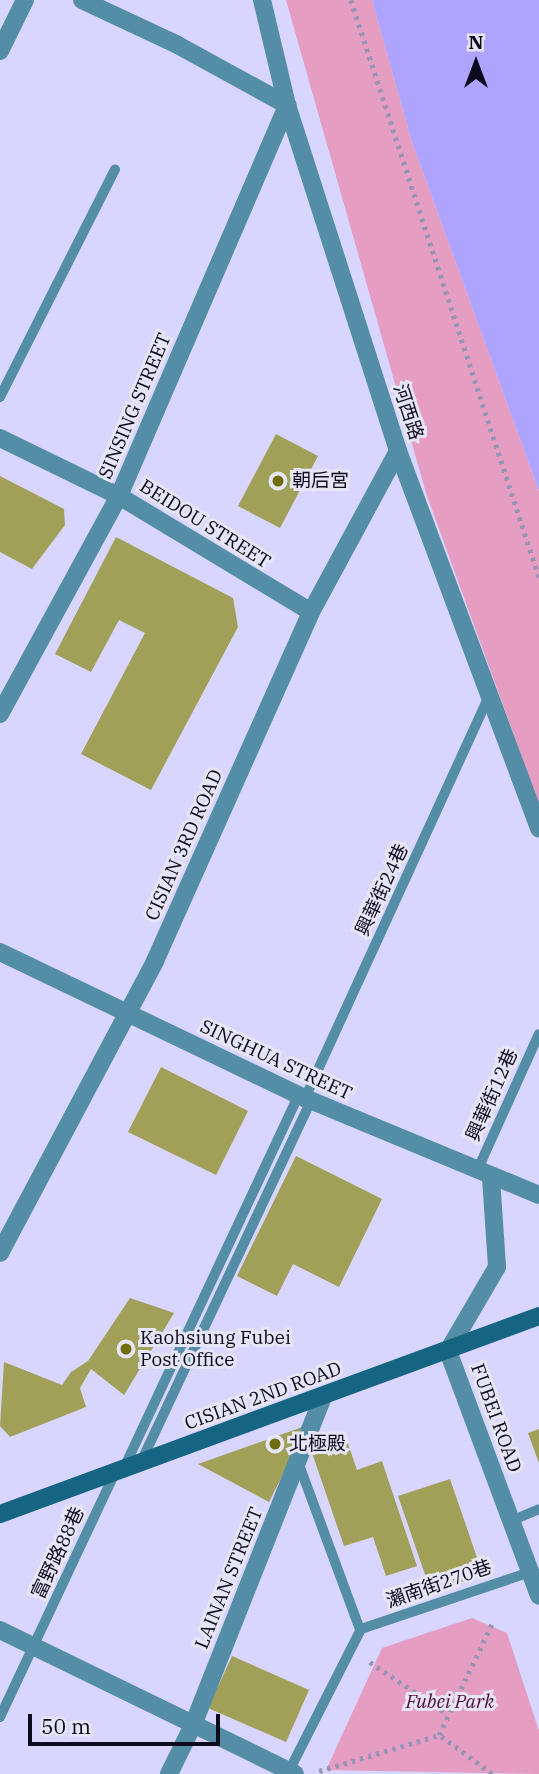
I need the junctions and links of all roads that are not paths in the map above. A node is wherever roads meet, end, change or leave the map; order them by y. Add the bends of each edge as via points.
1 (25, 0) edge
2 (82, 0) edge
3 (262, 0) edge
4 (0, 51) edge
5 (287, 105) junction
6 (115, 169) dead end
7 (0, 397) edge
8 (0, 438) edge
9 (398, 451) junction
10 (119, 496) junction
11 (311, 612) junction
12 (490, 696) junction
13 (0, 714) edge
14 (539, 828) edge
15 (0, 952) edge
16 (128, 1013) junction
17 (539, 1034) edge
18 (305, 1098) junction
19 (484, 1174) junction
20 (539, 1195) edge
21 (0, 1253) edge
22 (539, 1316) edge
23 (449, 1351) junction
24 (323, 1396) junction
25 (298, 1461) junction
26 (140, 1464) junction
27 (118, 1473) junction
28 (539, 1509) edge
29 (0, 1514) edge
30 (511, 1521) junction
31 (530, 1572) junction
32 (539, 1596) edge
33 (0, 1630) edge
34 (360, 1630) junction
35 (34, 1646) junction
36 (0, 1717) edge
37 (193, 1725) junction
38 (292, 1772) edge
39 (169, 1774) edge

1 - 4 street
2 - 5 street via 178,45
3 - 5 street, 河西路
5 - 9 street, 河西路
5 - 10 street, SINSING STREET
6 - 7 lane
8 - 10 street, BEIDOU STREET
9 - 11 street, CISIAN 3RD ROAD
9 - 12 street, 河西路
10 - 11 street, BEIDOU STREET
10 - 13 street, SINSING STREET
11 - 16 street, CISIAN 3RD ROAD
12 - 14 street, 河西路
12 - 18 lane, 興華街24巷
15 - 16 street, SINGHUA STREET
16 - 18 street, SINGHUA STREET
16 - 21 street, CISIAN 3RD ROAD
17 - 19 lane, 興華街12巷
18 - 19 street, SINGHUA STREET
18 - 26 lane
18 - 27 lane, 富野路88巷
19 - 20 street, SINGHUA STREET
19 - 23 street, FUBEI ROAD via 497,1266
22 - 23 street, CISIAN 2ND ROAD
23 - 24 street, CISIAN 2ND ROAD
23 - 30 street, FUBEI ROAD
24 - 25 street, LAINAN STREET
24 - 26 street, CISIAN 2ND ROAD
25 - 34 lane
25 - 37 street, LAINAN STREET
26 - 27 street, CISIAN 2ND ROAD
27 - 29 street, CISIAN 2ND ROAD
27 - 35 lane, 富野路88巷
28 - 30 lane
30 - 31 street, FUBEI ROAD
31 - 32 street, FUBEI ROAD
31 - 34 lane, 瀨南街270巷
33 - 35 street
34 - 38 lane
35 - 36 lane, 富野路88巷
35 - 37 street
37 - 38 street
37 - 39 street, LAINAN STREET

